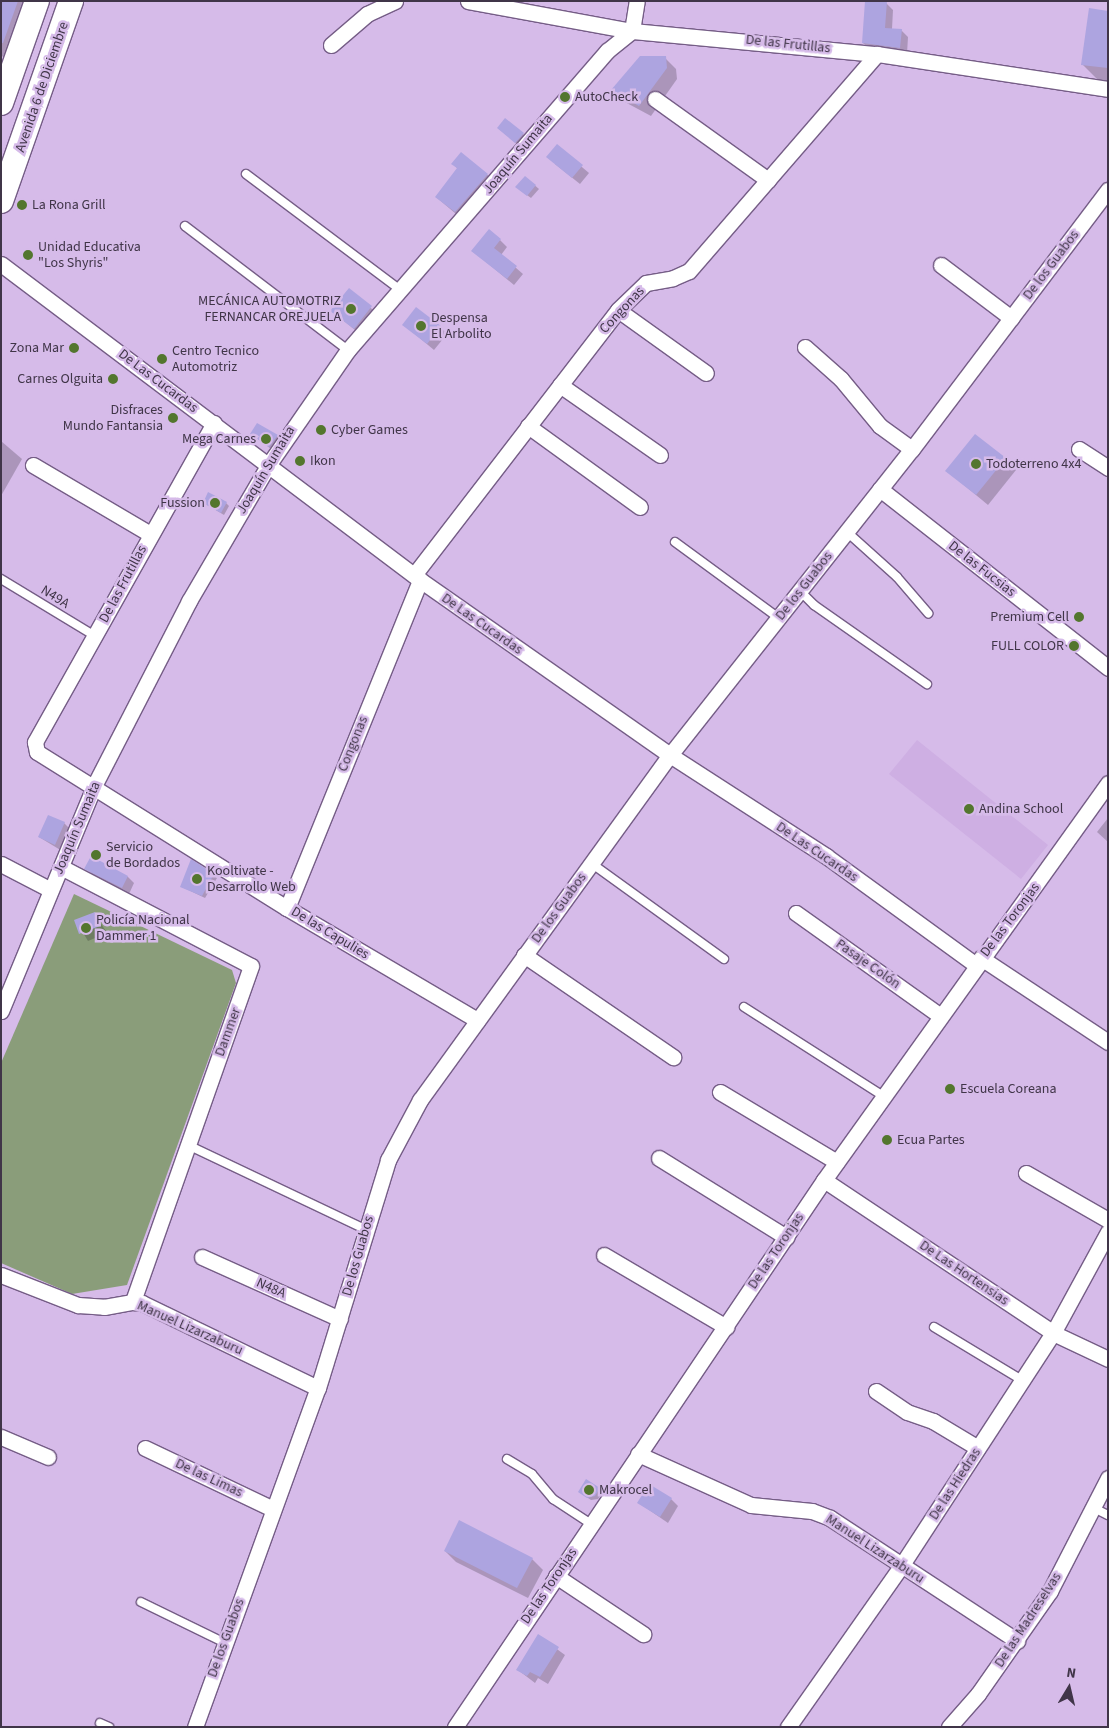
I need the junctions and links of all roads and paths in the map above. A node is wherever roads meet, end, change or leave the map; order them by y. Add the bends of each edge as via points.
1 (37, 1) edge
2 (71, 1) edge
3 (395, 1) edge
4 (468, 1) edge
5 (637, 1) edge
6 (632, 31) junction
7 (332, 45) dead end
8 (877, 54) junction
9 (1108, 89) edge
10 (655, 99) dead end
11 (1, 103) edge
12 (246, 174) dead end
13 (768, 180) junction
14 (1108, 190) edge
15 (1, 201) edge
16 (185, 226) dead end
17 (1, 264) edge
18 (941, 266) dead end
19 (402, 291) junction
20 (618, 310) junction
21 (1011, 318) junction
22 (805, 347) dead end
23 (348, 350) junction
24 (706, 373) dead end
25 (560, 385) junction
26 (214, 423) junction
27 (528, 426) junction
28 (912, 449) junction
29 (1079, 449) dead end
30 (660, 455) dead end
31 (269, 464) junction
32 (33, 465) dead end
33 (1108, 468) edge
34 (880, 490) junction
35 (640, 507) dead end
36 (847, 532) junction
37 (150, 534) junction
38 (675, 542) dead end
39 (417, 577) junction
40 (1, 578) edge
41 (800, 591) junction
42 (928, 613) dead end
43 (779, 618) junction
44 (95, 636) junction
45 (1108, 668) edge
46 (927, 684) dead end
47 (35, 747) joint
48 (670, 755) junction
49 (1108, 783) edge
50 (94, 786) junction
51 (1, 864) edge
52 (591, 864) junction
53 (61, 867) junction
54 (51, 890) junction
55 (286, 908) junction
56 (796, 913) dead end
57 (524, 955) junction
58 (724, 959) dead end
59 (979, 962) junction
60 (744, 1007) dead end
61 (1, 1011) edge
62 (939, 1015) junction
63 (477, 1020) junction
64 (1108, 1042) edge
65 (673, 1056) dead end
66 (720, 1092) dead end
67 (883, 1096) junction
68 (188, 1145) junction
69 (659, 1158) dead end
70 (836, 1162) junction
71 (1026, 1172) dead end
72 (824, 1180) junction
73 (1108, 1220) edge
74 (365, 1229) junction
75 (1108, 1232) edge
76 (786, 1237) junction
77 (604, 1256) dead end
78 (202, 1257) dead end
79 (1, 1275) edge
80 (133, 1302) junction
81 (340, 1319) junction
82 (726, 1327) junction
83 (934, 1328) dead end
84 (1053, 1333) junction
85 (1108, 1359) edge
86 (1022, 1380) junction
87 (318, 1388) junction
88 (876, 1391) dead end
89 (1, 1437) edge
90 (145, 1448) dead end
91 (978, 1448) junction
92 (638, 1454) junction
93 (48, 1457) dead end
94 (507, 1459) dead end
95 (1108, 1478) edge
96 (1092, 1507) junction
97 (273, 1509) junction
98 (1108, 1515) edge
99 (590, 1524) junction
100 (901, 1566) junction
101 (556, 1576) junction
102 (141, 1602) dead end
103 (643, 1634) dead end
104 (1016, 1641) junction
105 (224, 1643) junction
106 (100, 1723) dead end
107 (109, 1727) edge
108 (195, 1727) edge
109 (455, 1727) edge
110 (788, 1727) edge
111 (950, 1727) edge

1 - 11 main road
2 - 15 main road, Avenida 6 de Diciembre
3 - 7 street via 367,14
4 - 6 street, De las Frutillas
5 - 6 street
6 - 8 street, De las Frutillas
6 - 19 street, Joaquín Sumaita via 607,51
8 - 9 street, De las Frutillas
8 - 13 street, Congonas
10 - 13 street
12 - 19 lane
13 - 20 street, Congonas via 689,271 642,286
14 - 21 street, De los Guabos
16 - 23 lane
17 - 26 street, De Las Cucardas
18 - 21 street
19 - 23 street, Joaquín Sumaita
20 - 24 street
20 - 25 street, Congonas
21 - 28 street, De los Guabos
22 - 28 street via 841,379 880,426
23 - 31 street, Joaquín Sumaita
25 - 27 street, Congonas
25 - 30 street
26 - 31 street, De Las Cucardas
26 - 37 street, De las Frutillas
27 - 35 street
27 - 39 street, Congonas
28 - 34 street, De los Guabos
29 - 33 street
31 - 39 street, De Las Cucardas
31 - 50 street, Joaquín Sumaita via 189,601
32 - 37 street
34 - 36 street, De los Guabos
34 - 45 street, De las Fucsias
36 - 41 street, De los Guabos
36 - 42 lane via 897,577
37 - 44 street, De las Frutillas
38 - 43 lane
39 - 48 street, De Las Cucardas
39 - 55 street, Congonas
40 - 44 lane, N49A
41 - 43 street, De los Guabos
41 - 46 lane via 814,605
43 - 48 street, De los Guabos
44 - 47 street, De las Frutillas
47 - 50 street, De las Capulies via 37,752
48 - 52 street, De los Guabos
48 - 59 street, De Las Cucardas via 826,856
49 - 59 street, De las Toronjas
50 - 53 street, Joaquín Sumaita
50 - 55 street, De las Capulies
51 - 54 street
52 - 57 street, De los Guabos
52 - 58 lane
53 - 54 street, Joaquín Sumaita
53 - 68 street, Dammer via 250,964
54 - 61 street, Joaquín Sumaita
55 - 63 street, De las Capulies
56 - 62 street, Pasaje Colón
57 - 63 street, De los Guabos
57 - 65 street
59 - 62 street, De las Toronjas
59 - 64 street, De Las Cucardas
60 - 67 lane
62 - 67 street, De las Toronjas
63 - 74 street, De los Guabos via 439,1070 407,1123 388,1160
66 - 70 street
67 - 70 street, De las Toronjas
68 - 74 lane
68 - 80 street, Dammer
69 - 76 street
70 - 72 street, De las Toronjas
71 - 73 street
72 - 76 street, De las Toronjas
72 - 84 street, De Las Hortensias
74 - 81 street, De los Guabos
75 - 84 street, De las Hiedras
76 - 82 street, De las Toronjas
77 - 82 street
78 - 81 street, N48A
79 - 80 street, Manuel Lizarzaburu via 78,1305 104,1307
80 - 87 street, Manuel Lizarzaburu
81 - 87 street, De los Guabos
82 - 92 street, De las Toronjas
83 - 86 lane
84 - 85 street, De Las Hortensias
84 - 86 street, De las Hiedras
86 - 91 street, De las Hiedras
87 - 97 street, De los Guabos
88 - 91 street via 907,1412 933,1421
89 - 93 street
90 - 97 street, De las Limas
91 - 100 street, De las Hiedras
92 - 99 street, De las Toronjas
92 - 100 street, Manuel Lizarzaburu via 751,1505 822,1514
94 - 99 lane via 532,1474 553,1499
95 - 96 street, De las Madreselvas
96 - 98 lane
96 - 104 street, De las Madreselvas via 1050,1591
97 - 105 street, De los Guabos
99 - 101 street, De las Toronjas
100 - 104 street, Manuel Lizarzaburu
100 - 110 street, De las Hiedras
101 - 103 street
101 - 109 street, De las Toronjas
102 - 105 lane
104 - 111 street, De las Madreselvas
105 - 108 street, De los Guabos
106 - 107 lane

